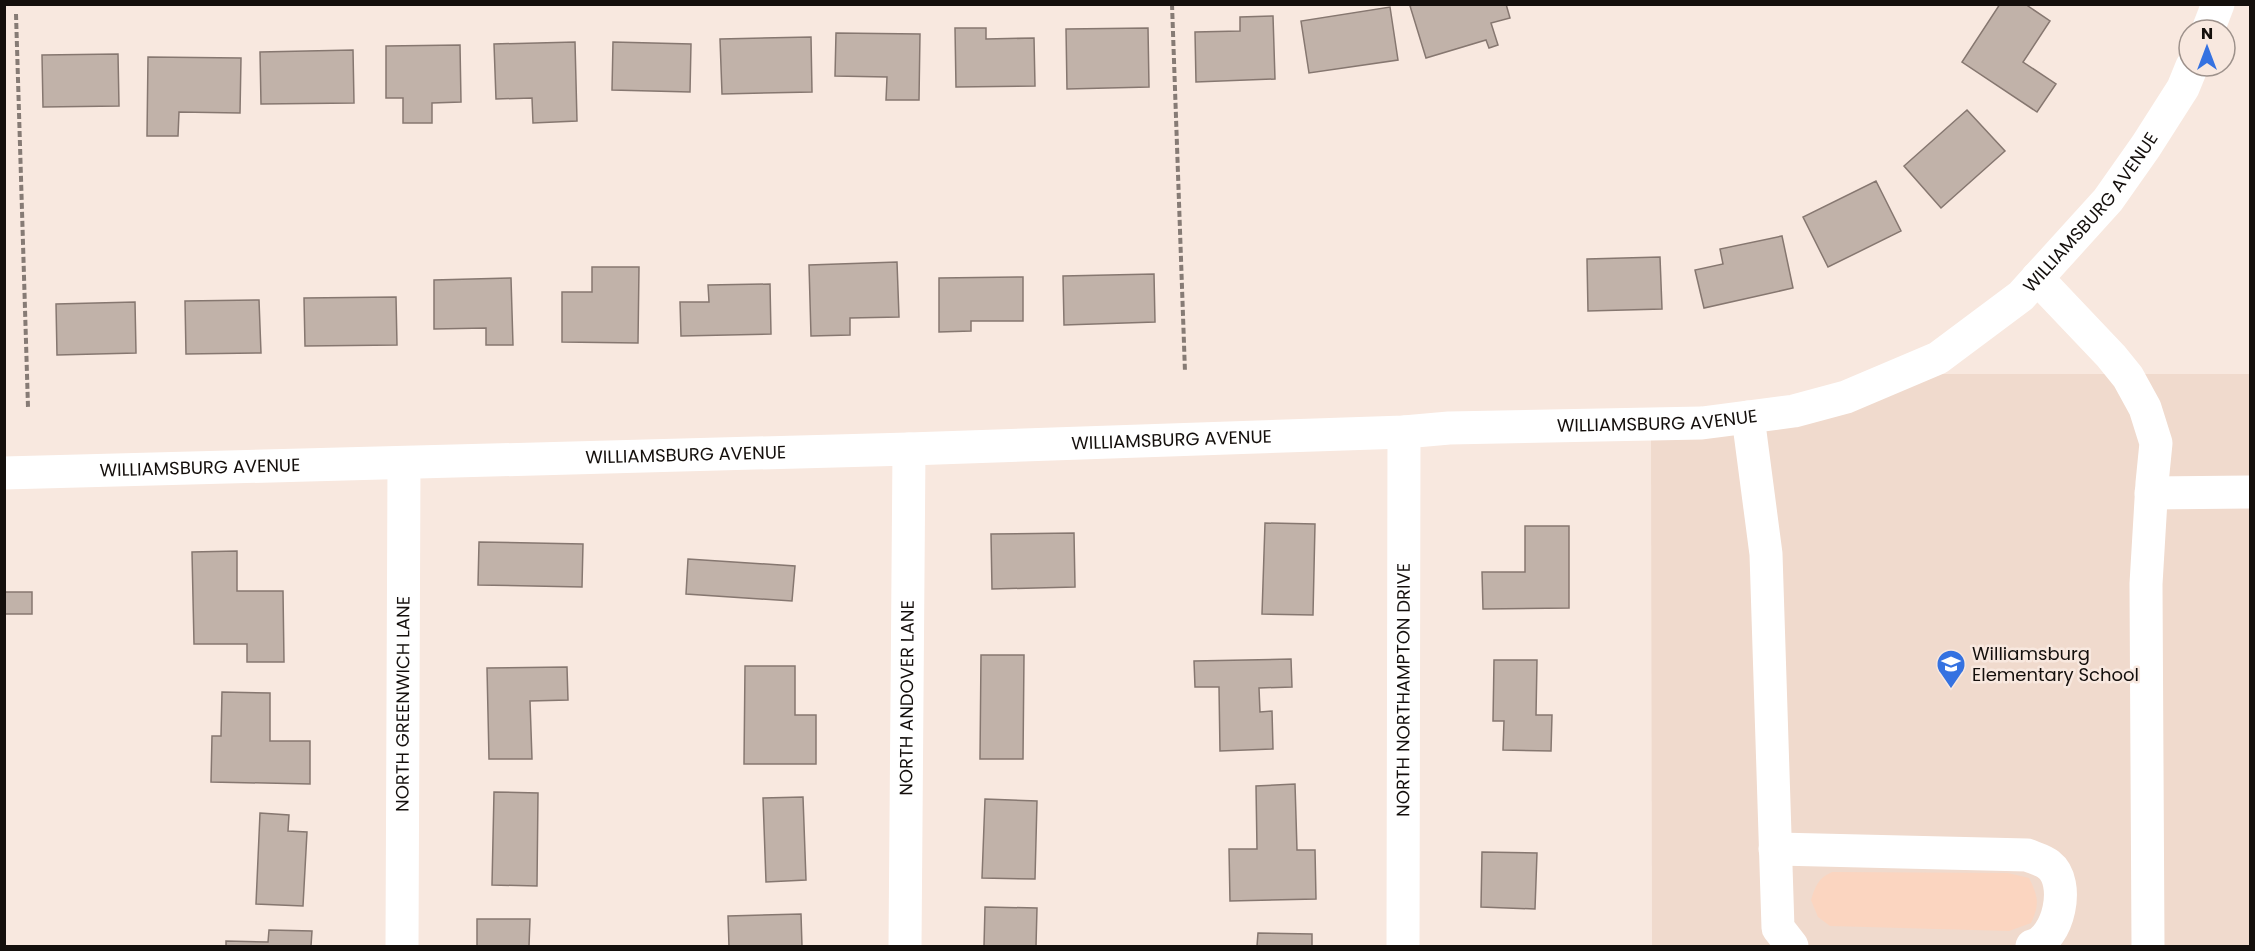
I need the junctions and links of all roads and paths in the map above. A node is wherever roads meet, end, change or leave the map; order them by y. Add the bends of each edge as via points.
1 (1172, 4) edge
2 (16, 14) dead end
3 (2187, 78) edge
4 (2037, 279) junction
5 (1185, 372) dead end
6 (28, 407) dead end
7 (1748, 417) junction
8 (1404, 432) junction
9 (909, 449) junction
10 (404, 463) junction
11 (4, 473) edge
12 (2250, 492) edge
13 (2151, 493) junction
14 (1775, 849) junction
15 (402, 946) edge
16 (905, 946) edge
17 (1403, 946) edge
18 (1792, 946) edge
19 (2032, 946) edge
20 (2148, 946) edge

1 - 5 path
2 - 6 path
3 - 4 street, WILLIAMSBURG AVENUE via 2108,200
4 - 7 street, WILLIAMSBURG AVENUE via 2021,296 1938,358 1846,397 1794,411
4 - 13 street via 2111,356 2145,408 2156,443
7 - 8 street, WILLIAMSBURG AVENUE via 1702,423
7 - 14 street via 1766,554
8 - 9 street, WILLIAMSBURG AVENUE
8 - 17 street, NORTH NORTHAMPTON DRIVE
9 - 10 street, WILLIAMSBURG AVENUE
9 - 16 street, NORTH ANDOVER LANE
10 - 11 street, WILLIAMSBURG AVENUE
10 - 15 street, NORTH GREENWICH LANE
12 - 13 street
13 - 20 street via 2146,584
14 - 18 street via 1778,928
14 - 19 street via 2027,855 2050,865 2062,888 2057,920 2039,945

